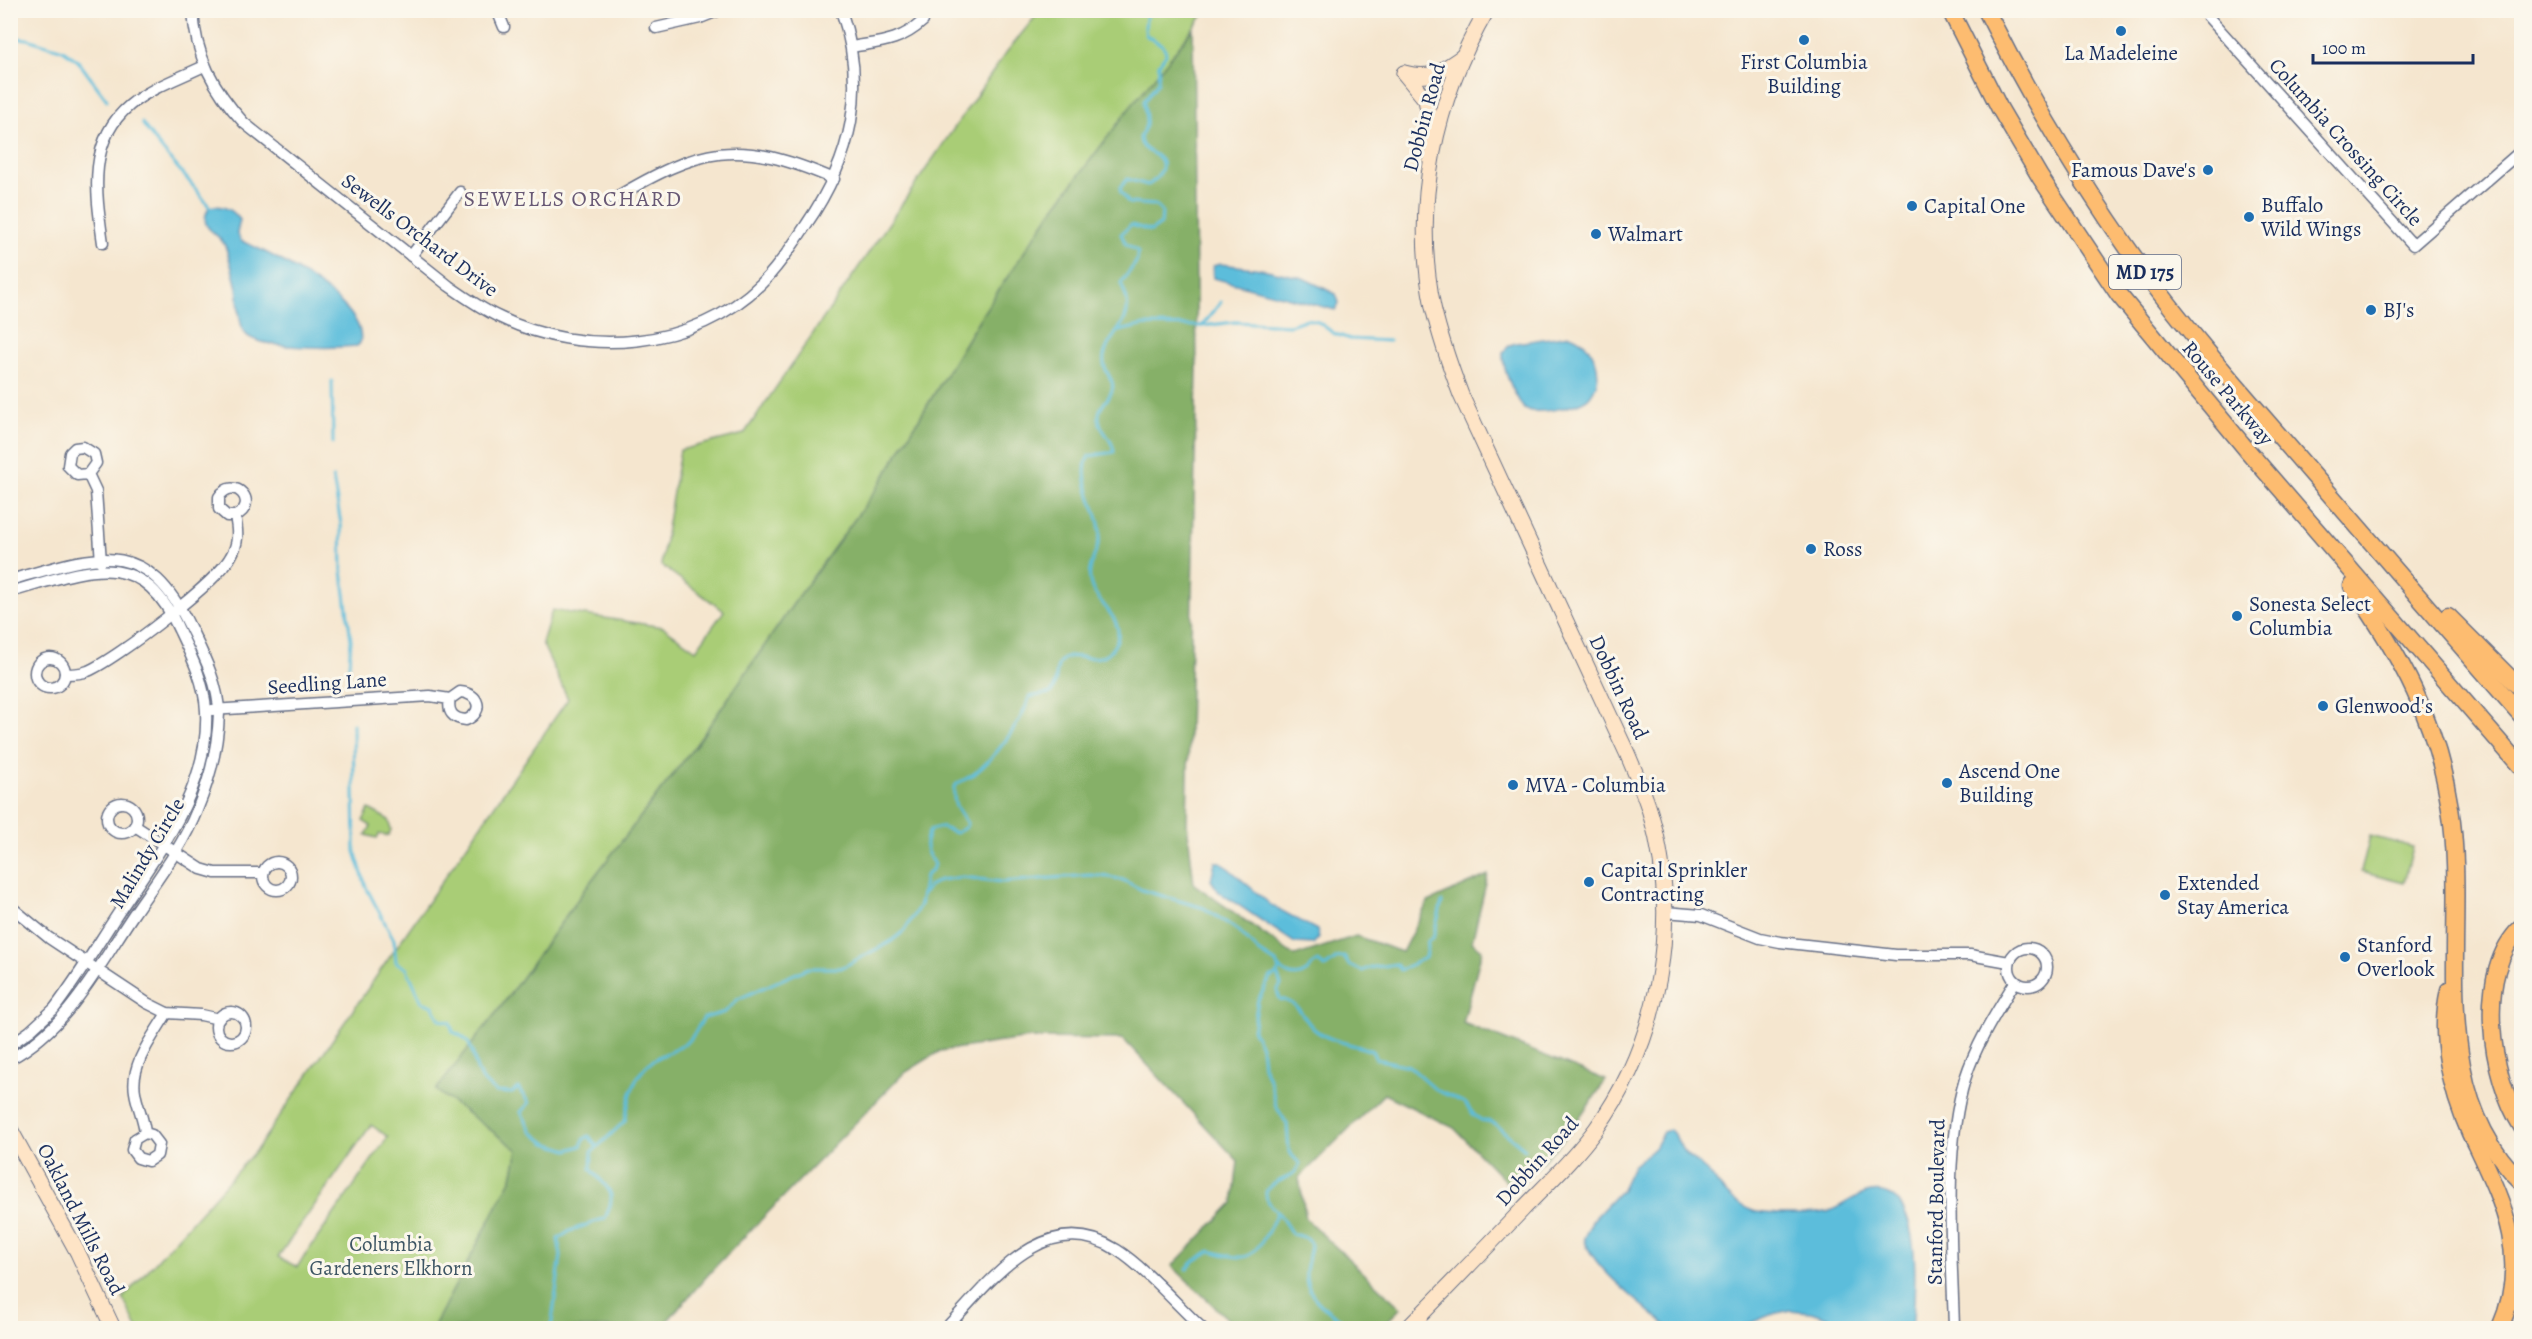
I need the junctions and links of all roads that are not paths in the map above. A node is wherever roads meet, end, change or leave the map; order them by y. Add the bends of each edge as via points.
1 (193, 10) edge
2 (497, 10) edge
3 (720, 10) edge
4 (841, 10) edge
5 (1487, 10) edge
6 (1944, 10) edge
7 (1950, 10) edge
8 (1986, 10) edge
9 (2202, 10) edge
10 (923, 21) dead end
11 (504, 27) dead end
12 (656, 28) dead end
13 (851, 47) junction
14 (1462, 57) junction
15 (204, 66) junction
16 (2000, 109) junction
17 (1434, 143) junction
18 (2522, 150) edge
19 (834, 179) junction
20 (460, 192) dead end
21 (613, 199) dead end
22 (104, 243) dead end
23 (411, 256) junction
24 (88, 474) dead end
25 (2340, 507) junction
26 (2300, 512) junction
27 (235, 516) dead end
28 (101, 563) junction
29 (10, 580) edge
30 (10, 592) edge
31 (176, 609) junction
32 (65, 674) dead end
33 (2522, 690) edge
34 (450, 699) dead end
35 (219, 710) junction
36 (206, 711) junction
37 (2522, 716) edge
38 (2522, 768) edge
39 (135, 826) dead end
40 (169, 849) junction
41 (263, 873) dead end
42 (10, 906) edge
43 (1665, 912) junction
44 (2522, 927) edge
45 (2010, 962) junction
46 (2455, 966) junction
47 (91, 967) junction
48 (2015, 982) junction
49 (166, 1012) junction
50 (219, 1019) dead end
51 (10, 1045) edge
52 (10, 1059) edge
53 (2522, 1126) edge
54 (10, 1129) edge
55 (146, 1134) dead end
56 (2522, 1182) edge
57 (113, 1329) edge
58 (946, 1329) edge
59 (1202, 1329) edge
60 (1408, 1329) edge
61 (1954, 1329) edge
62 (2500, 1329) edge

1 - 15 street, Sewells Orchard Drive
2 - 11 street
3 - 12 street
4 - 13 street, Sewells Orchard Drive
5 - 14 street, Dobbin Road
6 - 16 main road
7 - 16 main road, Rouse Parkway / MD 175
8 - 25 main road, Rouse Parkway / MD 175 via 2068,157 2140,265
9 - 18 street, Columbia Crossing Circle via 2413,245
10 - 13 street via 905,36
13 - 19 street, Sewells Orchard Drive via 854,105 850,132
14 - 17 street, Dobbin Road
14 - 17 street via 1429,76 1404,74 1426,100
15 - 22 street via 131,104 110,128 96,172
15 - 23 street, Sewells Orchard Drive via 220,95 244,123
16 - 26 main road, Rouse Parkway / MD 175 via 2119,295
17 - 43 street, Dobbin Road via 1428,170 1425,238 1431,296 1442,342 1461,394 1641,787 1656,837
19 - 21 street via 764,154 718,153 660,171
19 - 23 street, Sewells Orchard Drive via 790,249 762,283 704,324 651,339 590,341 531,330 473,303
20 - 23 street
24 - 28 street via 96,491
25 - 33 main road
25 - 37 main road, Rouse Parkway / MD 175
26 - 38 main road, Rouse Parkway / MD 175
26 - 46 main road via 2397,654 2431,728 2446,782 2455,847
27 - 31 street via 238,536 231,557
28 - 29 street, Malindy Circle via 76,561
28 - 30 street, Malindy Circle
28 - 31 street, Malindy Circle via 144,582
31 - 32 street via 113,657 86,671
31 - 35 street, Malindy Circle via 207,665
31 - 36 street, Malindy Circle
34 - 35 street, Seedling Lane via 430,696
35 - 36 street, Seedling Lane
35 - 40 street, Malindy Circle via 212,768 196,813
36 - 40 street, Malindy Circle via 200,764
39 - 40 street
40 - 41 street via 214,873
40 - 47 street, Malindy Circle
42 - 47 street
43 - 45 street via 1714,919 1780,942 1896,956 1970,956
43 - 60 street, Dobbin Road via 1660,975 1652,1012 1613,1102 1575,1155
44 - 53 main road via 2505,947 2492,1004 2496,1056
45 - 48 street
45 - 48 street via 2015,953 2025,948 2039,952 2047,967 2041,981 2027,986
46 - 56 main road via 2461,1056 2472,1106 2493,1149
46 - 62 main road via 2445,1030 2454,1086 2461,1111 2506,1203 2518,1240 2519,1279
47 - 49 street
47 - 51 street, Malindy Circle via 54,1010
47 - 52 street, Malindy Circle via 64,1016 38,1041
48 - 61 street, Stanford Boulevard via 1977,1049 1958,1105 1952,1154
49 - 50 street
49 - 55 street via 135,1074 134,1090
54 - 57 street, Oakland Mills Road via 78,1253
58 - 59 street via 1018,1256 1041,1243 1074,1237 1099,1241 1119,1251

